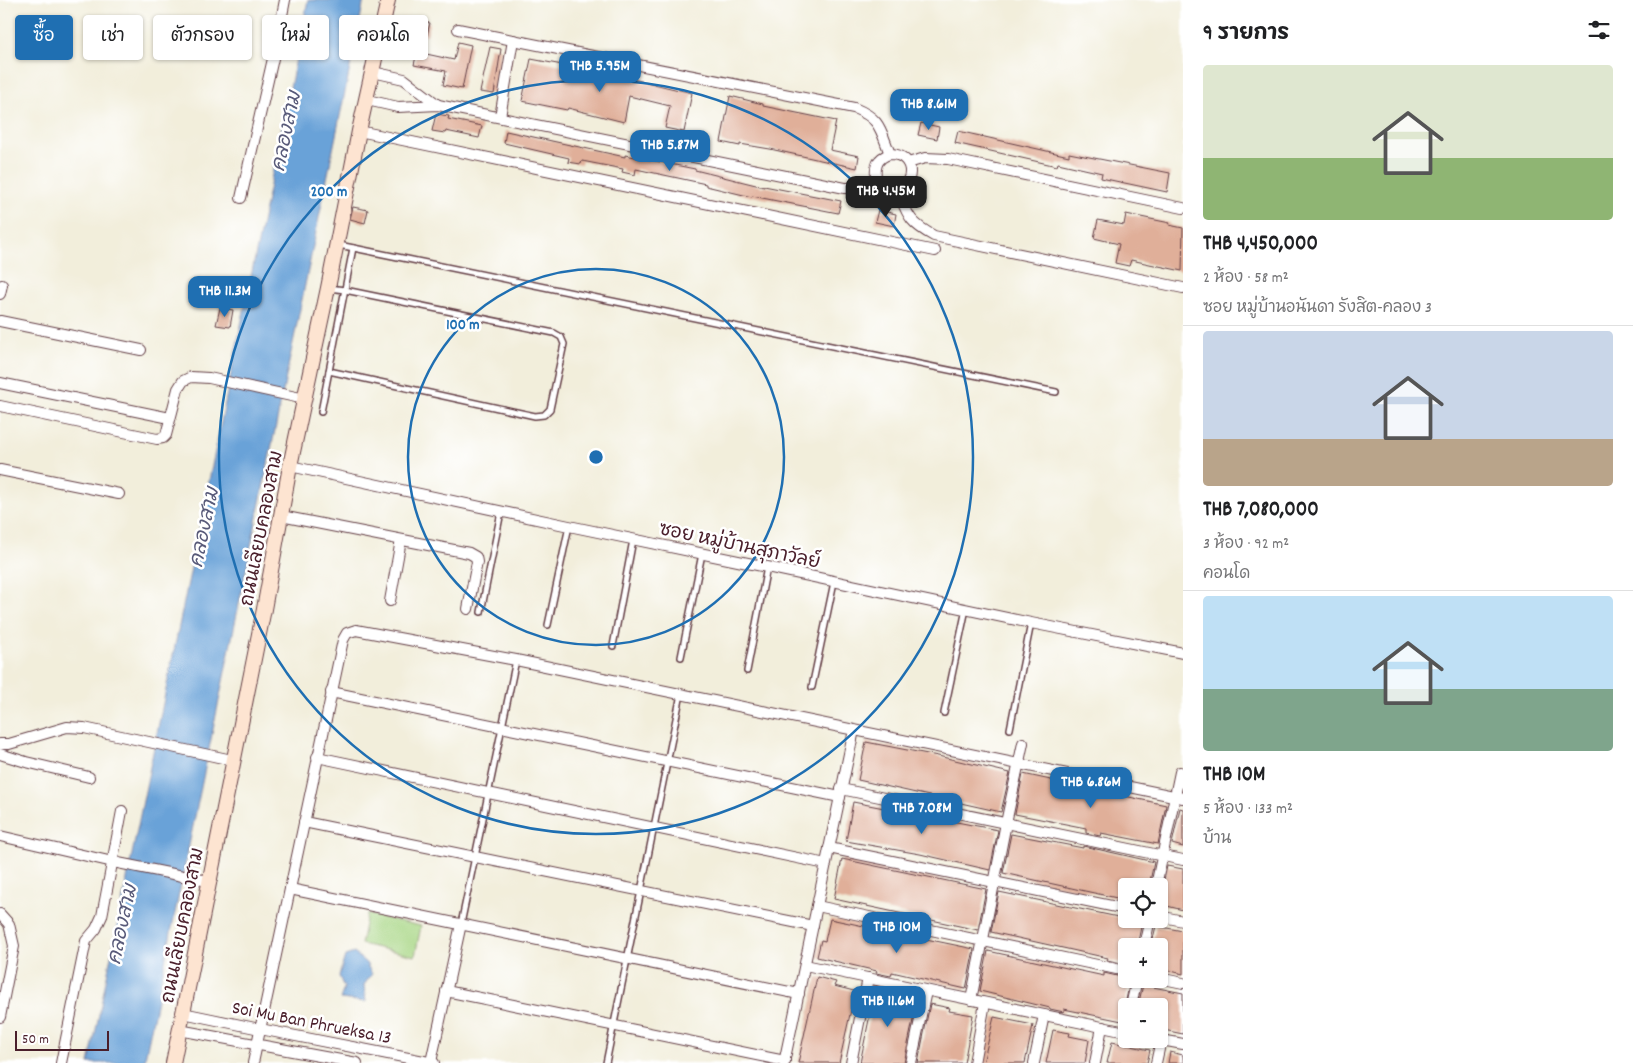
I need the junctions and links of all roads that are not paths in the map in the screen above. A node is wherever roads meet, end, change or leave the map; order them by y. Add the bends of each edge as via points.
1 (285, 0) edge
2 (388, 0) edge
3 (458, 29) dead end
4 (513, 40) junction
5 (373, 72) junction
6 (367, 100) junction
7 (438, 105) junction
8 (500, 117) junction
9 (359, 131) junction
10 (890, 154) junction
11 (908, 163) junction
12 (877, 183) junction
13 (897, 189) junction
14 (241, 198) dead end
15 (1183, 208) edge
16 (336, 244) junction
17 (353, 248) junction
18 (935, 251) dead end
19 (328, 288) junction
20 (1183, 288) edge
21 (345, 290) junction
22 (0, 321) edge
23 (141, 350) dead end
24 (329, 371) junction
25 (0, 384) edge
26 (1056, 392) dead end
27 (305, 399) junction
28 (0, 406) edge
29 (321, 412) dead end
30 (170, 418) junction
31 (290, 466) junction
32 (0, 470) edge
33 (119, 494) dead end
34 (501, 512) junction
35 (281, 516) junction
36 (569, 526) junction
37 (401, 540) junction
38 (633, 540) junction
39 (702, 554) junction
40 (767, 566) junction
41 (834, 582) junction
42 (390, 601) dead end
43 (468, 609) dead end
44 (966, 609) junction
45 (481, 612) dead end
46 (1031, 622) junction
47 (548, 625) dead end
48 (613, 646) dead end
49 (1183, 652) edge
50 (681, 657) dead end
51 (516, 660) junction
52 (746, 671) dead end
53 (812, 687) dead end
54 (331, 692) junction
55 (681, 694) junction
56 (944, 713) dead end
57 (502, 728) junction
58 (854, 730) junction
59 (1010, 730) dead end
60 (1023, 743) dead end
61 (0, 744) edge
62 (0, 754) edge
63 (317, 758) junction
64 (232, 760) junction
65 (667, 762) junction
66 (1019, 764) junction
67 (1180, 772) dead end
68 (89, 777) dead end
69 (488, 793) junction
70 (841, 793) junction
71 (1179, 797) edge
72 (122, 811) dead end
73 (304, 822) junction
74 (1006, 823) junction
75 (654, 828) junction
76 (0, 836) edge
77 (829, 848) junction
78 (1162, 856) junction
79 (475, 857) junction
80 (1183, 860) edge
81 (117, 863) junction
82 (826, 864) junction
83 (1158, 878) edge
84 (208, 881) junction
85 (994, 882) junction
86 (290, 888) junction
87 (641, 891) junction
88 (817, 906) junction
89 (1118, 908) edge
90 (0, 914) edge
91 (1168, 918) edge
92 (1183, 921) edge
93 (461, 924) junction
94 (813, 926) junction
95 (982, 941) junction
96 (627, 958) junction
97 (805, 965) junction
98 (1118, 969) edge
99 (868, 978) junction
100 (4, 979) edge
101 (1168, 980) edge
102 (1183, 983) edge
103 (446, 991) junction
104 (926, 991) junction
105 (799, 994) junction
106 (971, 1000) junction
107 (985, 1003) junction
108 (183, 1013) junction
109 (1044, 1015) junction
110 (0, 1017) edge
111 (613, 1026) junction
112 (1102, 1028) junction
113 (179, 1030) junction
114 (260, 1030) junction
115 (1118, 1030) edge
116 (1168, 1041) edge
117 (257, 1044) junction
118 (1183, 1044) edge
119 (1157, 1048) edge
120 (784, 1062) edge
121 (60, 1063) edge
122 (172, 1063) edge
123 (253, 1063) edge
124 (356, 1063) edge
125 (432, 1063) edge
126 (606, 1063) edge
127 (851, 1063) edge
128 (911, 1063) edge
129 (974, 1063) edge
130 (1034, 1063) edge
131 (1095, 1063) edge
132 (1156, 1063) edge

1 - 14 street
2 - 5 main road, ถนนเลียบคลองสาม
3 - 4 street
4 - 8 street
4 - 10 street via 854,108 877,121
5 - 6 main road, ถนนเลียบคลองสาม
5 - 7 street via 404,79
6 - 7 street via 398,107
6 - 9 main road, ถนนเลียบคลองสาม
7 - 8 street
8 - 12 street via 845,188
9 - 16 main road, ถนนเลียบคลองสาม
9 - 18 street
10 - 11 street via 902,156
10 - 12 street via 878,161
11 - 13 street via 911,168 908,181
11 - 15 street via 925,158 948,159
12 - 13 street
13 - 20 street via 908,216 918,228 934,236
16 - 17 lane
16 - 19 main road, ถนนเลียบคลองสาม
17 - 21 lane
17 - 26 lane
19 - 21 lane
19 - 27 main road, ถนนเลียบคลองสาม
21 - 24 lane
21 - 24 lane via 554,333 564,344 550,409 544,415 535,416
22 - 23 street
24 - 29 lane
25 - 30 street
27 - 30 street via 191,377 178,389
27 - 31 main road, ถนนเลียบคลองสาม
28 - 30 street via 157,439 166,435
31 - 34 street, ซอย หมู่บ้านสุภาวัลย์
31 - 35 main road, ถนนเลียบคลองสาม
32 - 33 street
34 - 36 street, ซอย หมู่บ้านสุภาวัลย์
34 - 45 lane
35 - 37 street
35 - 64 main road, ถนนเลียบคลองสาม
36 - 38 street, ซอย หมู่บ้านสุภาวัลย์
36 - 47 lane
37 - 42 street
37 - 43 street via 470,553 476,557
38 - 39 street, ซอย หมู่บ้านสุภาวัลย์
38 - 48 lane
39 - 40 street, ซอย หมู่บ้านสุภาวัลย์
39 - 50 lane
40 - 41 street, ซอย หมู่บ้านสุภาวัลย์
40 - 52 lane
41 - 44 street, ซอย หมู่บ้านสุภาวัลย์
41 - 53 lane
44 - 46 street, ซอย หมู่บ้านสุภาวัลย์
44 - 56 lane
46 - 49 street, ซอย หมู่บ้านสุภาวัลย์
46 - 59 lane
51 - 54 street via 356,630 347,633 343,640
51 - 55 street
51 - 57 lane
54 - 57 street
54 - 63 street
55 - 58 street
55 - 65 lane
57 - 65 street
57 - 69 lane
58 - 66 street
58 - 70 street
60 - 66 street
61 - 64 street via 67,727 84,728
62 - 68 street
63 - 69 street
63 - 73 street
64 - 84 main road, ถนนเลียบคลองสาม
65 - 70 street
65 - 75 lane
66 - 71 street
66 - 74 street
67 - 71 street
69 - 75 street
69 - 79 lane
70 - 74 street
70 - 77 street
71 - 78 street
72 - 81 street
73 - 79 street
73 - 86 street
74 - 78 street
74 - 85 street
75 - 82 street
75 - 87 lane
76 - 81 street
77 - 82 street
77 - 85 street
78 - 80 street
78 - 83 street
79 - 87 street
79 - 93 lane
81 - 84 street
81 - 121 street via 102,916 86,941
82 - 88 street
84 - 108 main road, ถนนเลียบคลองสาม
85 - 89 street
85 - 95 street
86 - 93 street
86 - 114 street
87 - 94 street
87 - 96 lane
88 - 94 street
88 - 95 street
90 - 100 street via 9,924 14,946
91 - 92 street
93 - 96 street
93 - 103 street
94 - 97 street
95 - 98 street
95 - 106 street
96 - 105 street
96 - 111 lane
97 - 99 street
97 - 105 street
99 - 104 street
99 - 127 street
100 - 110 street
101 - 102 street
103 - 111 street
103 - 125 street
104 - 106 street
104 - 128 street
105 - 120 street
106 - 107 street
107 - 109 street
107 - 129 street
108 - 113 main road, ถนนเลียบคลองสาม
108 - 114 street, Soi Mu Ban Phrueksa 13
109 - 112 street
109 - 130 street
111 - 120 street
111 - 126 lane
112 - 115 street
112 - 131 street
113 - 117 street, Soi Mu Ban Phrueksa 13
113 - 122 main road, ถนนเลียบคลองสาม
114 - 117 street
114 - 125 street, Soi Mu Ban Phrueksa 13
116 - 118 street
117 - 123 street
117 - 124 street, Soi Mu Ban Phrueksa 13
119 - 132 street

